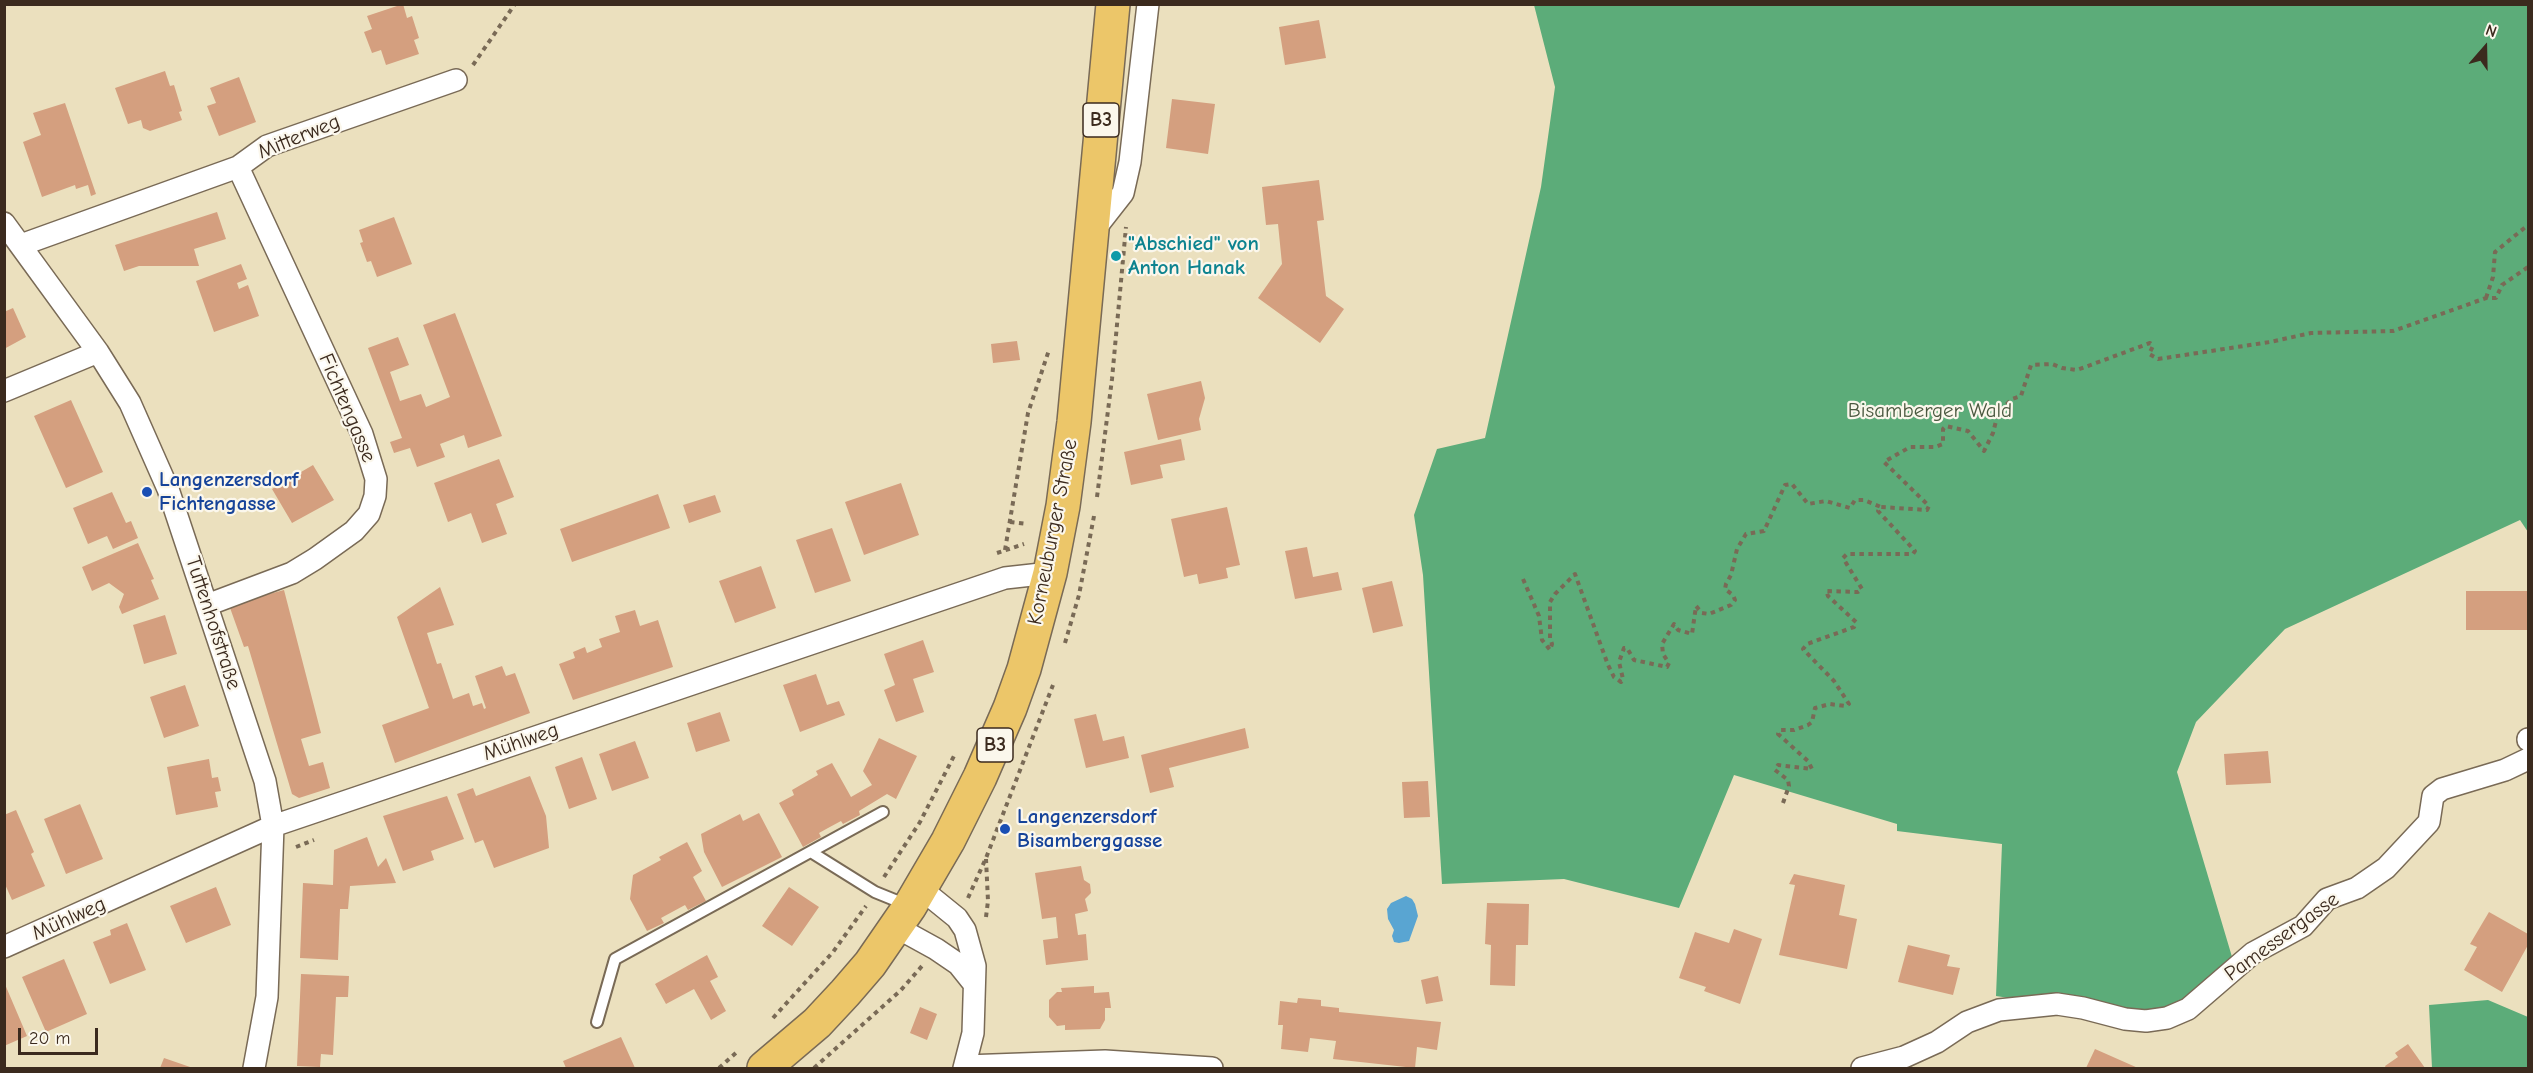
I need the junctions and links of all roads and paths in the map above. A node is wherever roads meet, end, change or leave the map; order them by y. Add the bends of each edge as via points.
1 (515, 4) edge
2 (1113, 4) edge
3 (1148, 4) edge
4 (456, 80) joint
5 (238, 167) junction
6 (1123, 193) junction
7 (4, 223) edge
8 (2529, 225) edge
9 (1090, 235) junction
10 (21, 245) junction
11 (2529, 267) edge
12 (2486, 298) junction
13 (1050, 338) dead end
14 (98, 352) junction
15 (4, 391) edge
16 (1097, 498) dead end
17 (1881, 507) junction
18 (1095, 510) dead end
19 (1010, 522) junction
20 (1027, 524) dead end
21 (1092, 533) dead end
22 (1005, 550) dead end
23 (1050, 573) junction
24 (1523, 579) dead end
25 (207, 605) junction
26 (955, 754) dead end
27 (2529, 759) edge
28 (1783, 803) dead end
29 (883, 812) dead end
30 (273, 826) junction
31 (811, 852) junction
32 (986, 858) dead end
33 (875, 892) junction
34 (908, 907) junction
35 (957, 918) junction
36 (4, 947) edge
37 (936, 949) junction
38 (974, 984) junction
39 (597, 1022) dead end
40 (767, 1025) dead end
41 (754, 1058) edge
42 (965, 1067) edge
43 (254, 1068) edge
44 (719, 1068) edge
45 (814, 1068) edge
46 (1212, 1068) edge
47 (1862, 1068) edge

1 - 4 path via 473,66
2 - 9 main road, Korneuburger Straße / B3
3 - 6 street
4 - 5 street, Mitterweg via 267,146
5 - 10 street, Mitterweg
5 - 25 street, Fichtengasse via 362,434 376,479 375,496 369,514 354,531 315,559 292,573
6 - 9 street
6 - 16 path via 1127,234
7 - 10 street, Tuttenhofstraße
8 - 12 path via 2495,252
9 - 23 main road, Korneuburger Straße / B3 via 1074,422
10 - 14 street, Tuttenhofstraße
11 - 12 path via 2502,285 2496,298
12 - 17 path via 2393,332 2311,333 2158,359 2149,354 2153,346 2150,343 2077,370 2052,364 2031,366 2021,396 1998,413 1984,451 1968,431 1946,426 1942,429 1943,444 1910,447 1884,462 1929,506 1927,510
13 - 19 path via 1028,413
14 - 15 street
14 - 25 street, Tuttenhofstraße via 129,404 165,480
17 - 24 path via 1864,500 1856,500 1850,508 1826,501 1808,504 1792,484 1785,485 1764,531 1746,534 1737,549 1725,589 1735,600 1731,605 1708,614 1696,606 1692,634 1678,630 1674,624 1662,644 1667,667 1634,660 1624,648 1619,662 1621,682 1608,665 1575,574 1550,602 1550,650 1542,640 1539,616
17 - 28 path via 1878,511 1915,551 1847,554 1843,558 1862,589 1826,591 1856,622 1854,627 1807,644 1803,649 1834,681 1849,704 1815,708 1808,725 1778,734 1812,769 1778,765 1775,770 1788,780 1789,786
18 - 21 path
19 - 20 path
19 - 22 path
23 - 30 street, Mühlweg via 1005,578
23 - 34 main road, Korneuburger Straße / B3 via 1010,708 964,809
25 - 30 street, Tuttenhofstraße via 265,781
26 - 33 path via 920,822
27 - 47 street, Pamessergasse via 2442,789 2433,796 2429,822 2386,868 2357,888 2327,899 2303,926 2253,953 2188,1009 2146,1021 2057,1004 1999,1010 1967,1022 1904,1058
29 - 31 lane
30 - 36 street, Mühlweg
30 - 43 street, Tuttenhofstraße via 267,997
31 - 33 lane
31 - 39 lane via 615,959
32 - 35 path
33 - 34 lane
33 - 40 path via 832,952
34 - 35 street
34 - 37 street
34 - 41 main road, Korneuburger Straße / B3 via 870,964 817,1023
35 - 38 street via 965,930 975,966
37 - 38 street via 958,964
37 - 45 path via 902,990
38 - 42 street via 973,1034
41 - 44 path
42 - 46 street via 1105,1061

